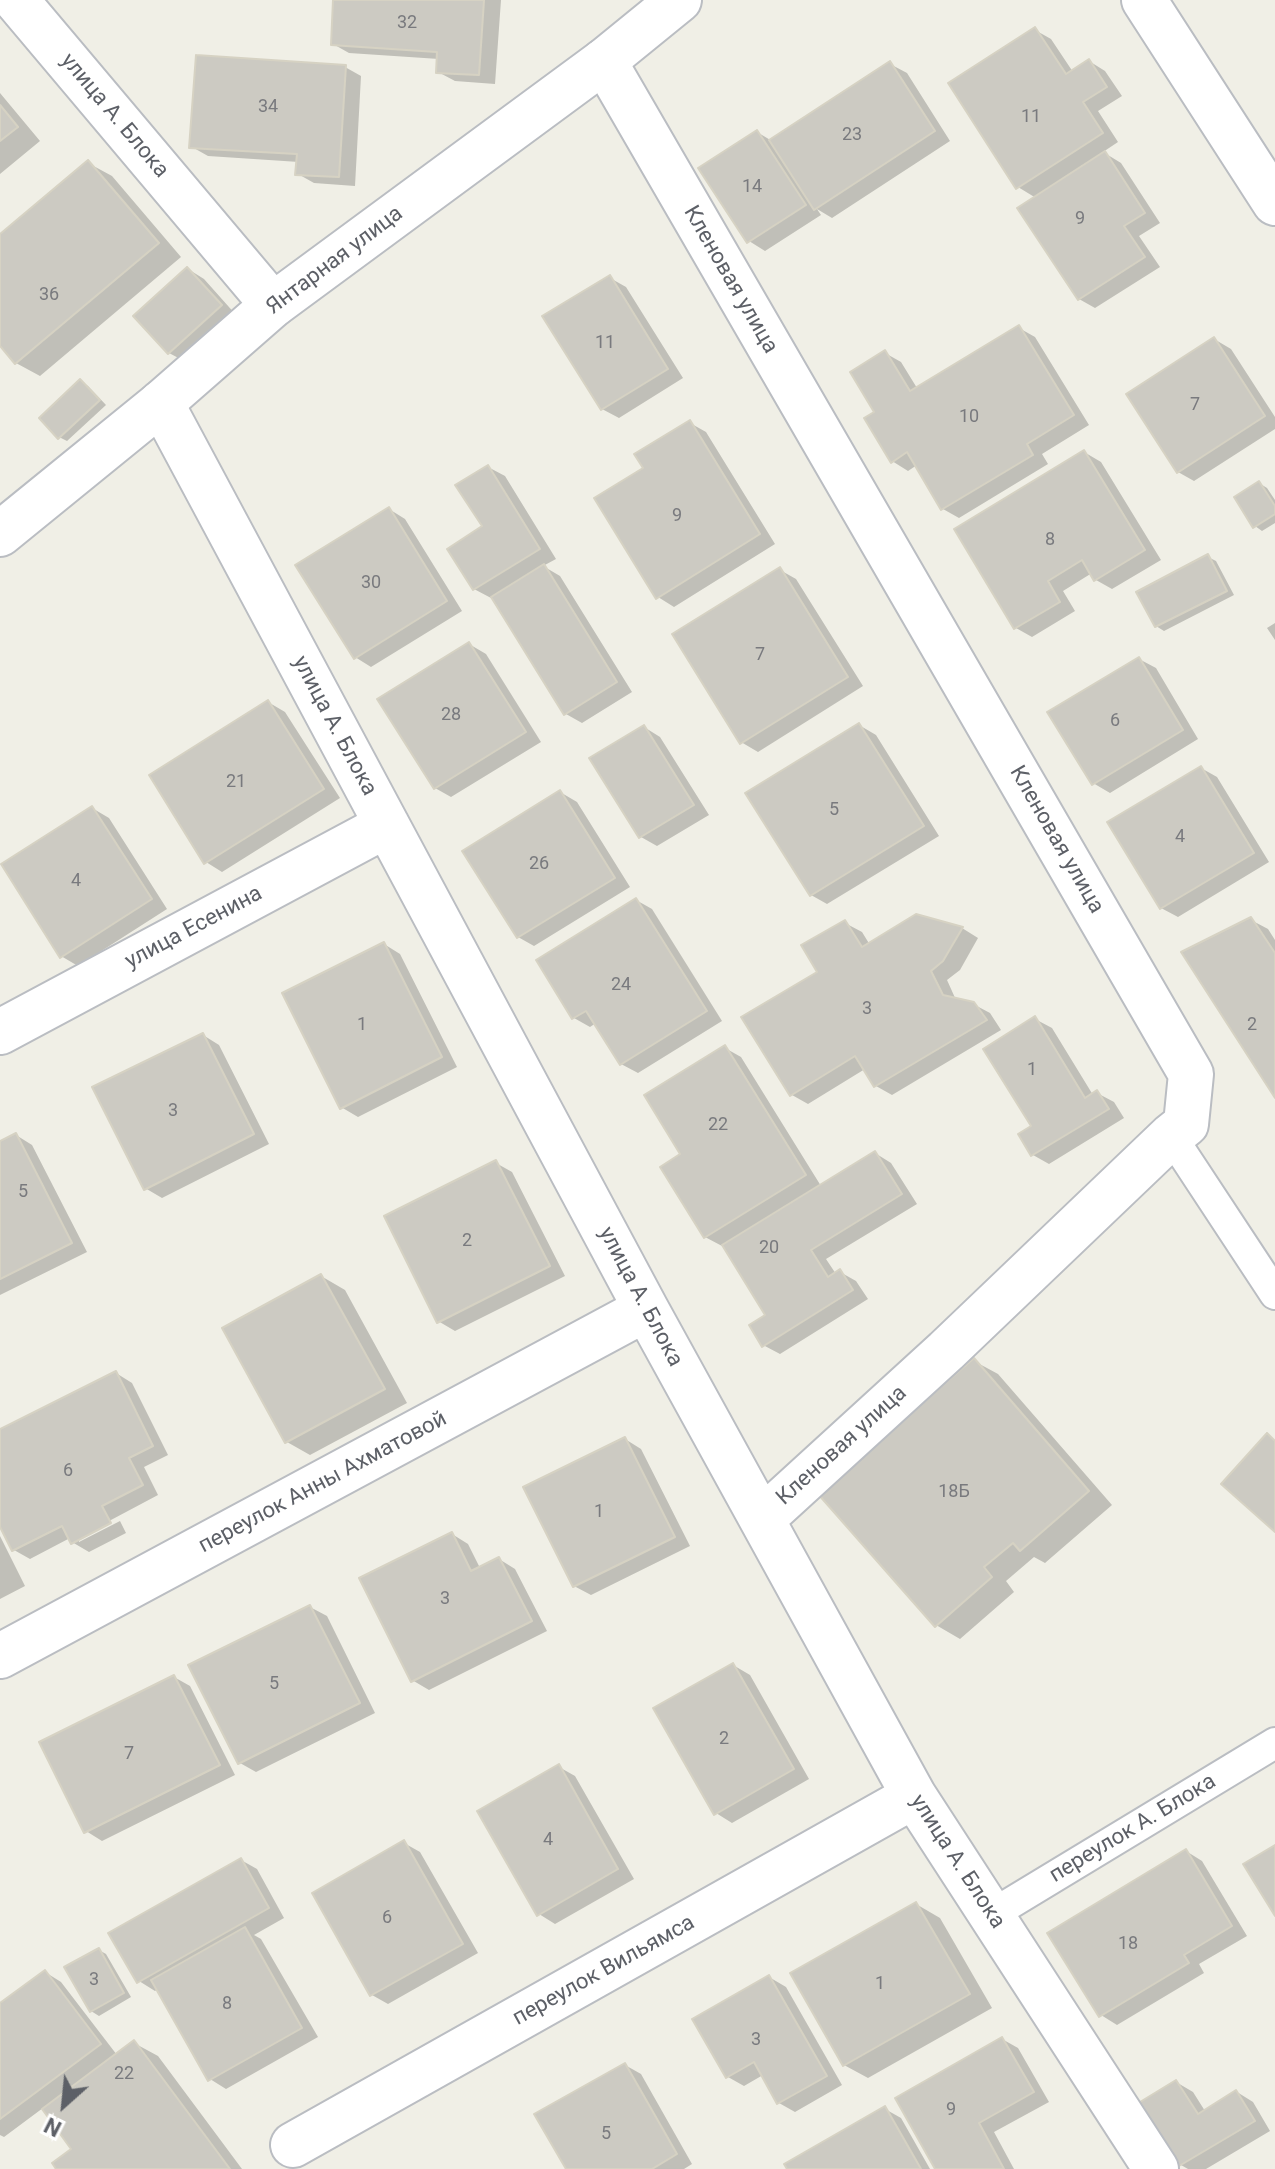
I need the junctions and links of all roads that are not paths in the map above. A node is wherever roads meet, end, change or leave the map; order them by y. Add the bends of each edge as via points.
1 (16, 0) edge
2 (679, 0) edge
3 (1144, 0) edge
4 (604, 61) junction
5 (1275, 203) edge
6 (273, 305) junction
7 (161, 403) junction
8 (0, 534) edge
9 (387, 825) junction
10 (0, 1032) edge
11 (1171, 1136) junction
12 (1275, 1294) edge
13 (646, 1309) junction
14 (762, 1519) junction
15 (0, 1656) edge
16 (1275, 1743) edge
17 (914, 1796) junction
18 (991, 1915) junction
19 (293, 2145) dead end
20 (1156, 2169) edge

1 - 6 street, улица А. Блока
2 - 4 street, Янтарная улица
3 - 5 street
4 - 6 street, Янтарная улица
4 - 11 street, Кленовая улица via 1191,1074 1186,1124
6 - 7 street, Янтарная улица
7 - 8 street, Янтарная улица
7 - 9 street, улица А. Блока
9 - 10 street, улица Есенина
9 - 13 street, улица А. Блока
11 - 12 lane
11 - 14 street, Кленовая улица
13 - 14 street, улица А. Блока
13 - 15 street, переулок Анны Ахматовой
14 - 17 street, улица А. Блока
16 - 18 lane, переулок А. Блока
17 - 18 street, улица А. Блока
17 - 19 street, переулок Вильямса
18 - 20 street, улица А. Блока

